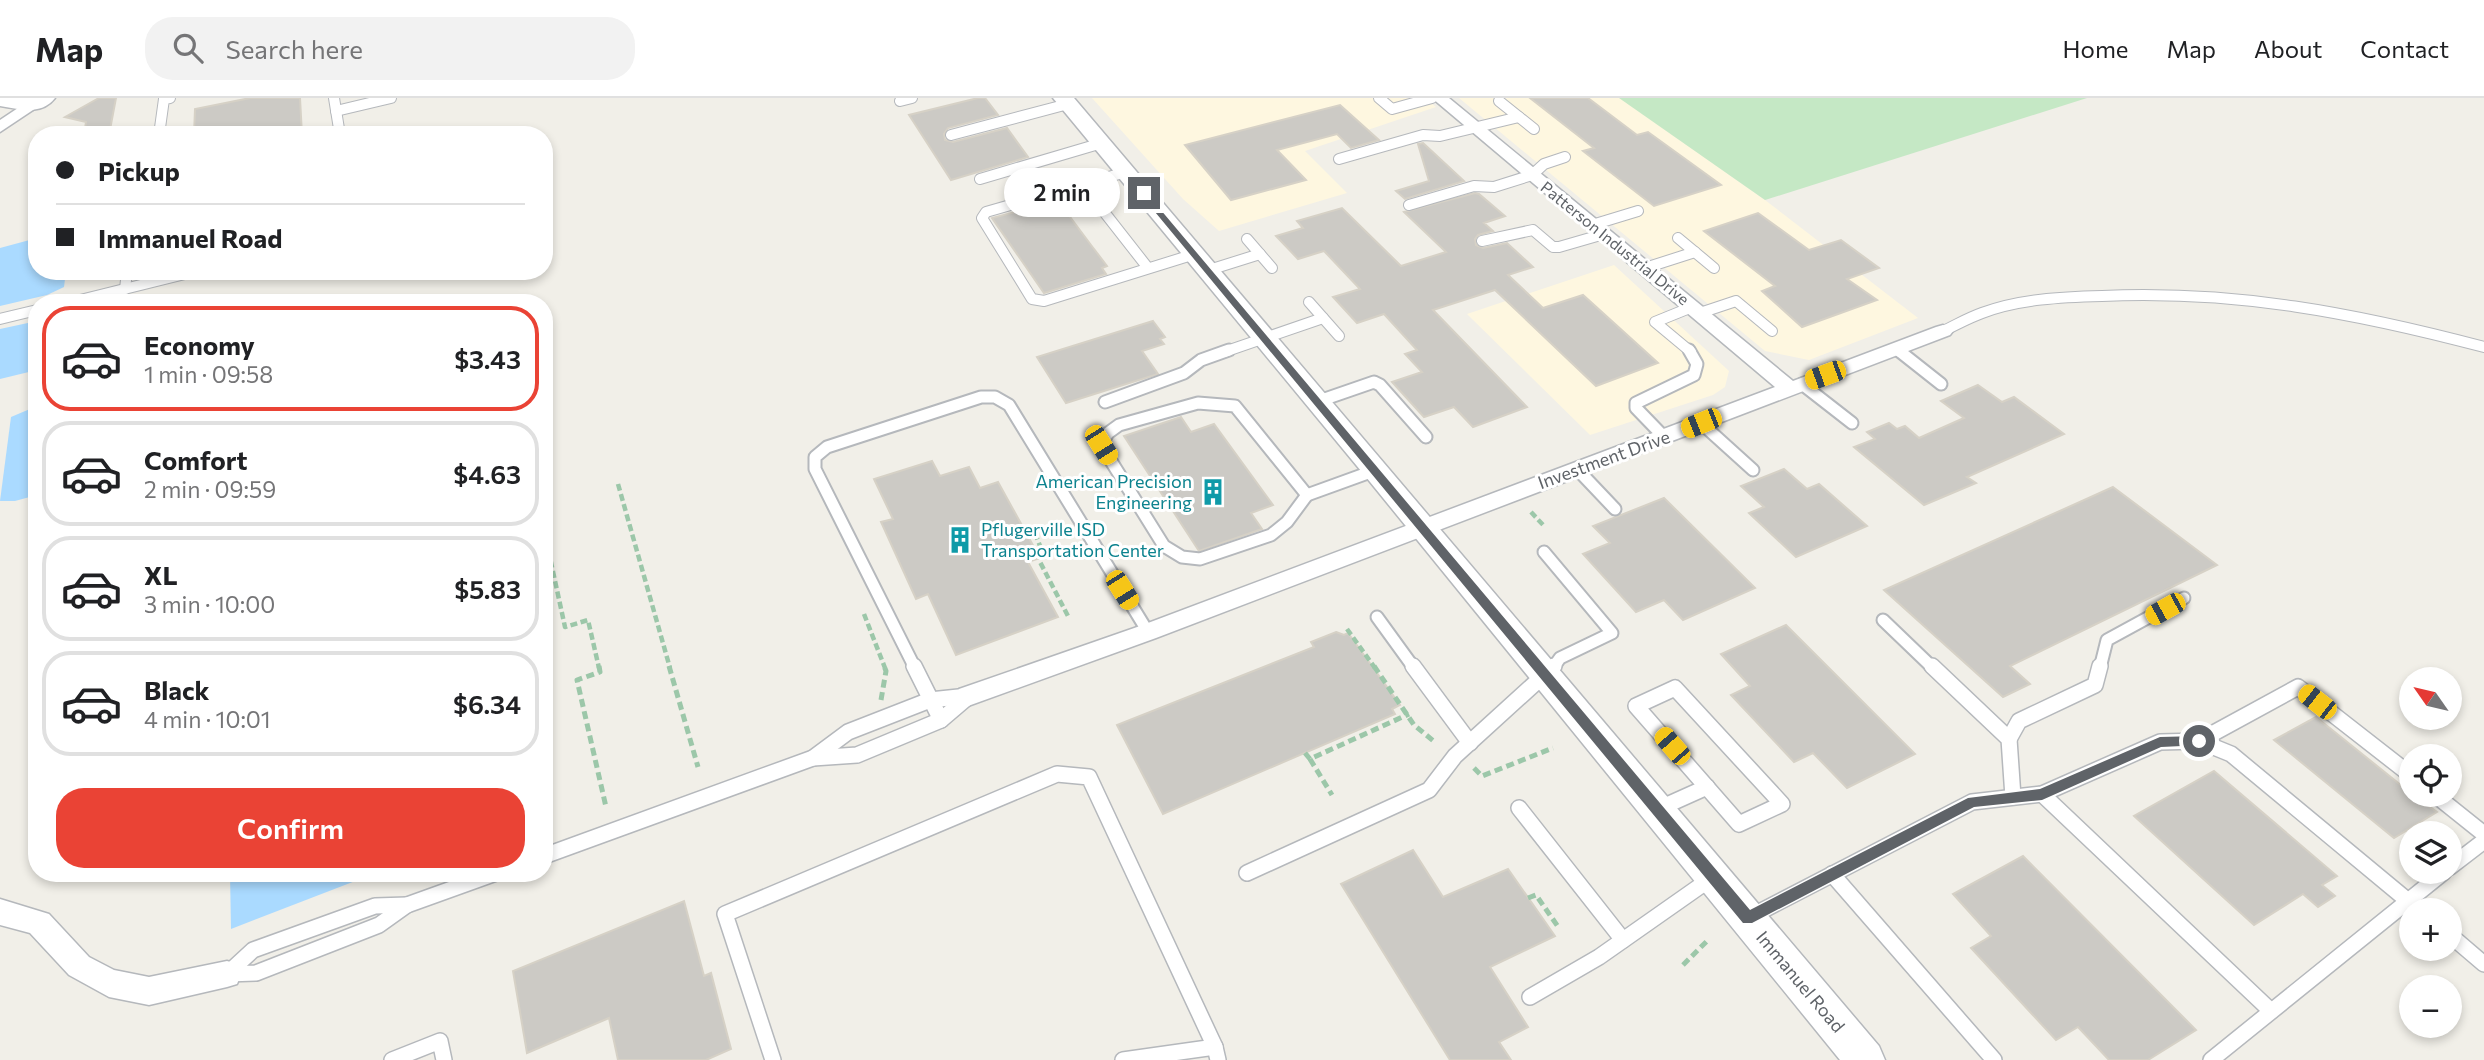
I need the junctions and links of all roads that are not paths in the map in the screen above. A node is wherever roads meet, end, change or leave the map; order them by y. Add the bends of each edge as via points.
1 (170, 98) edge
2 (334, 98) edge
3 (391, 98) edge
4 (912, 98) edge
5 (1379, 98) edge
6 (1433, 98) edge
7 (1440, 98) edge
8 (0, 100) edge
9 (900, 101) dead end
10 (1066, 101) edge
11 (1499, 101) dead end
12 (37, 102) edge
13 (336, 111) junction
14 (1519, 117) junction
15 (160, 126) edge
16 (338, 126) edge
17 (0, 127) edge
18 (1475, 128) junction
19 (1534, 129) dead end
20 (951, 135) dead end
21 (1102, 144) junction
22 (1565, 157) dead end
23 (1339, 159) dead end
24 (1126, 172) junction
25 (1532, 175) junction
26 (980, 179) dead end
27 (1083, 185) junction
28 (1409, 205) dead end
29 (1638, 211) dead end
30 (1598, 229) junction
31 (1678, 238) dead end
32 (1247, 239) dead end
33 (1482, 241) dead end
34 (1695, 252) junction
35 (1260, 254) junction
36 (1202, 262) junction
37 (1148, 268) junction
38 (1272, 268) dead end
39 (1645, 268) junction
40 (1714, 268) dead end
41 (126, 280) edge
42 (161, 280) edge
43 (125, 289) junction
44 (105, 294) edge
45 (1309, 302) dead end
46 (1696, 310) junction
47 (28, 312) edge
48 (1323, 318) junction
49 (0, 319) edge
50 (1772, 331) dead end
51 (1943, 331) joint
52 (1339, 336) dead end
53 (1266, 339) junction
54 (2484, 347) edge
55 (1896, 349) junction
56 (1941, 383) dead end
57 (1796, 386) junction
58 (1105, 401) dead end
59 (1319, 401) junction
60 (1701, 423) junction
61 (1852, 423) dead end
62 (1426, 438) dead end
63 (1665, 438) junction
64 (1376, 470) junction
65 (1578, 470) junction
66 (1753, 470) dead end
67 (1307, 495) junction
68 (1615, 509) dead end
69 (1422, 528) junction
70 (1544, 552) dead end
71 (2185, 598) dead end
72 (1377, 617) dead end
73 (1883, 620) dead end
74 (1148, 632) junction
75 (1547, 675) junction
76 (968, 696) junction
77 (930, 700) junction
78 (941, 720) junction
79 (2009, 739) junction
80 (2199, 741) junction
81 (1470, 743) junction
82 (813, 758) junction
83 (2399, 766) edge
84 (1707, 787) junction
85 (2042, 794) junction
86 (2013, 797) junction
87 (2450, 807) edge
88 (1519, 808) dead end
89 (1658, 810) junction
90 (2484, 834) edge
91 (2484, 841) edge
92 (553, 853) edge
93 (2462, 858) edge
94 (1247, 873) dead end
95 (1832, 874) junction
96 (1713, 876) junction
97 (471, 882) edge
98 (2433, 884) edge
99 (2405, 898) edge
100 (2420, 898) edge
101 (407, 905) junction
102 (0, 912) edge
103 (2399, 915) edge
104 (1748, 918) junction
105 (1623, 940) junction
106 (2462, 945) edge
107 (2484, 964) edge
108 (227, 974) junction
109 (1530, 997) dead end
110 (2271, 1011) junction
111 (1216, 1053) edge
112 (392, 1060) edge
113 (444, 1060) edge
114 (773, 1060) edge
115 (1123, 1060) edge
116 (1865, 1060) edge
117 (1994, 1060) edge
118 (2211, 1060) edge

1 - 15 lane via 164,99
2 - 13 lane
3 - 13 lane
4 - 9 lane
5 - 6 lane via 1392,109
7 - 18 street, Patterson Industrial Drive
8 - 12 street
10 - 20 lane
10 - 21 street, Immanuel Road
11 - 14 lane
12 - 17 street
13 - 16 lane
14 - 18 lane
14 - 19 lane
18 - 23 lane via 1423,135
18 - 25 street, Patterson Industrial Drive
21 - 24 street, Immanuel Road
21 - 26 lane
22 - 25 lane via 1544,164
24 - 27 lane
24 - 36 street, Immanuel Road
25 - 28 lane
25 - 30 street, Patterson Industrial Drive
27 - 37 lane
27 - 37 lane via 986,212 982,218 1032,299 1044,301
29 - 30 lane
30 - 33 lane via 1559,247 1532,230
30 - 39 street, Patterson Industrial Drive
31 - 34 lane
32 - 35 lane
34 - 39 lane
34 - 40 lane
35 - 36 lane
35 - 38 lane
36 - 37 lane
36 - 53 street, Immanuel Road
39 - 46 street, Patterson Industrial Drive
41 - 43 lane
42 - 43 lane
43 - 44 lane
45 - 48 lane
46 - 50 lane via 1736,302
46 - 57 street, Patterson Industrial Drive
46 - 63 lane via 1656,322 1691,352 1698,364 1694,375 1636,403
47 - 49 lane
48 - 52 lane
48 - 53 lane
51 - 54 lane via 1983,313 2059,299 2133,293 2215,294 2299,303
51 - 55 street, Investment Drive
53 - 58 lane via 1201,360 1184,373
53 - 59 street, Immanuel Road
55 - 56 lane
55 - 57 street, Investment Drive
57 - 60 street, Investment Drive
57 - 61 lane
59 - 62 lane via 1374,382
59 - 64 street, Immanuel Road
60 - 63 street, Investment Drive
60 - 66 lane
63 - 65 street, Investment Drive
64 - 67 lane
64 - 69 street, Immanuel Road
65 - 68 lane
65 - 69 street, Investment Drive
67 - 67 lane via 1271,535 1200,559 1182,557 1164,546 1101,445 1119,425 1198,403 1235,406
69 - 74 street, Investment Drive
69 - 75 street, Immanuel Road
70 - 75 lane via 1612,633 1560,658
71 - 79 lane via 2107,640 2095,685 2019,721
72 - 81 lane
73 - 79 lane
74 - 76 street, Investment Drive
74 - 77 lane via 1009,405 1000,397 970,399 827,447 815,457 816,469
75 - 81 lane
75 - 89 street, Immanuel Road
76 - 77 lane
76 - 78 lane
77 - 78 lane
77 - 82 lane via 848,732
78 - 82 lane via 857,755
79 - 86 lane
80 - 83 lane via 2298,687
80 - 85 lane via 2160,742
80 - 99 lane via 2231,754
81 - 94 lane via 1429,790
82 - 92 lane
84 - 84 lane via 1681,756 1636,706 1675,688 1782,804 1740,824
84 - 89 lane
85 - 86 lane
85 - 110 lane
86 - 95 lane via 1972,802
87 - 90 lane
88 - 105 lane
89 - 96 street, Immanuel Road
91 - 93 lane
95 - 104 lane
95 - 117 lane
96 - 104 street, Immanuel Road
96 - 105 lane
97 - 101 lane
98 - 100 lane
101 - 108 lane via 379,925 256,973
101 - 108 lane via 375,906 253,950
102 - 108 street via 39,923 79,966 109,983 149,991
103 - 110 lane
104 - 116 street, Immanuel Road
105 - 109 lane
106 - 107 lane
110 - 118 lane
111 - 114 lane via 1089,778 1057,774 724,914
111 - 115 lane
112 - 113 lane via 440,1041

